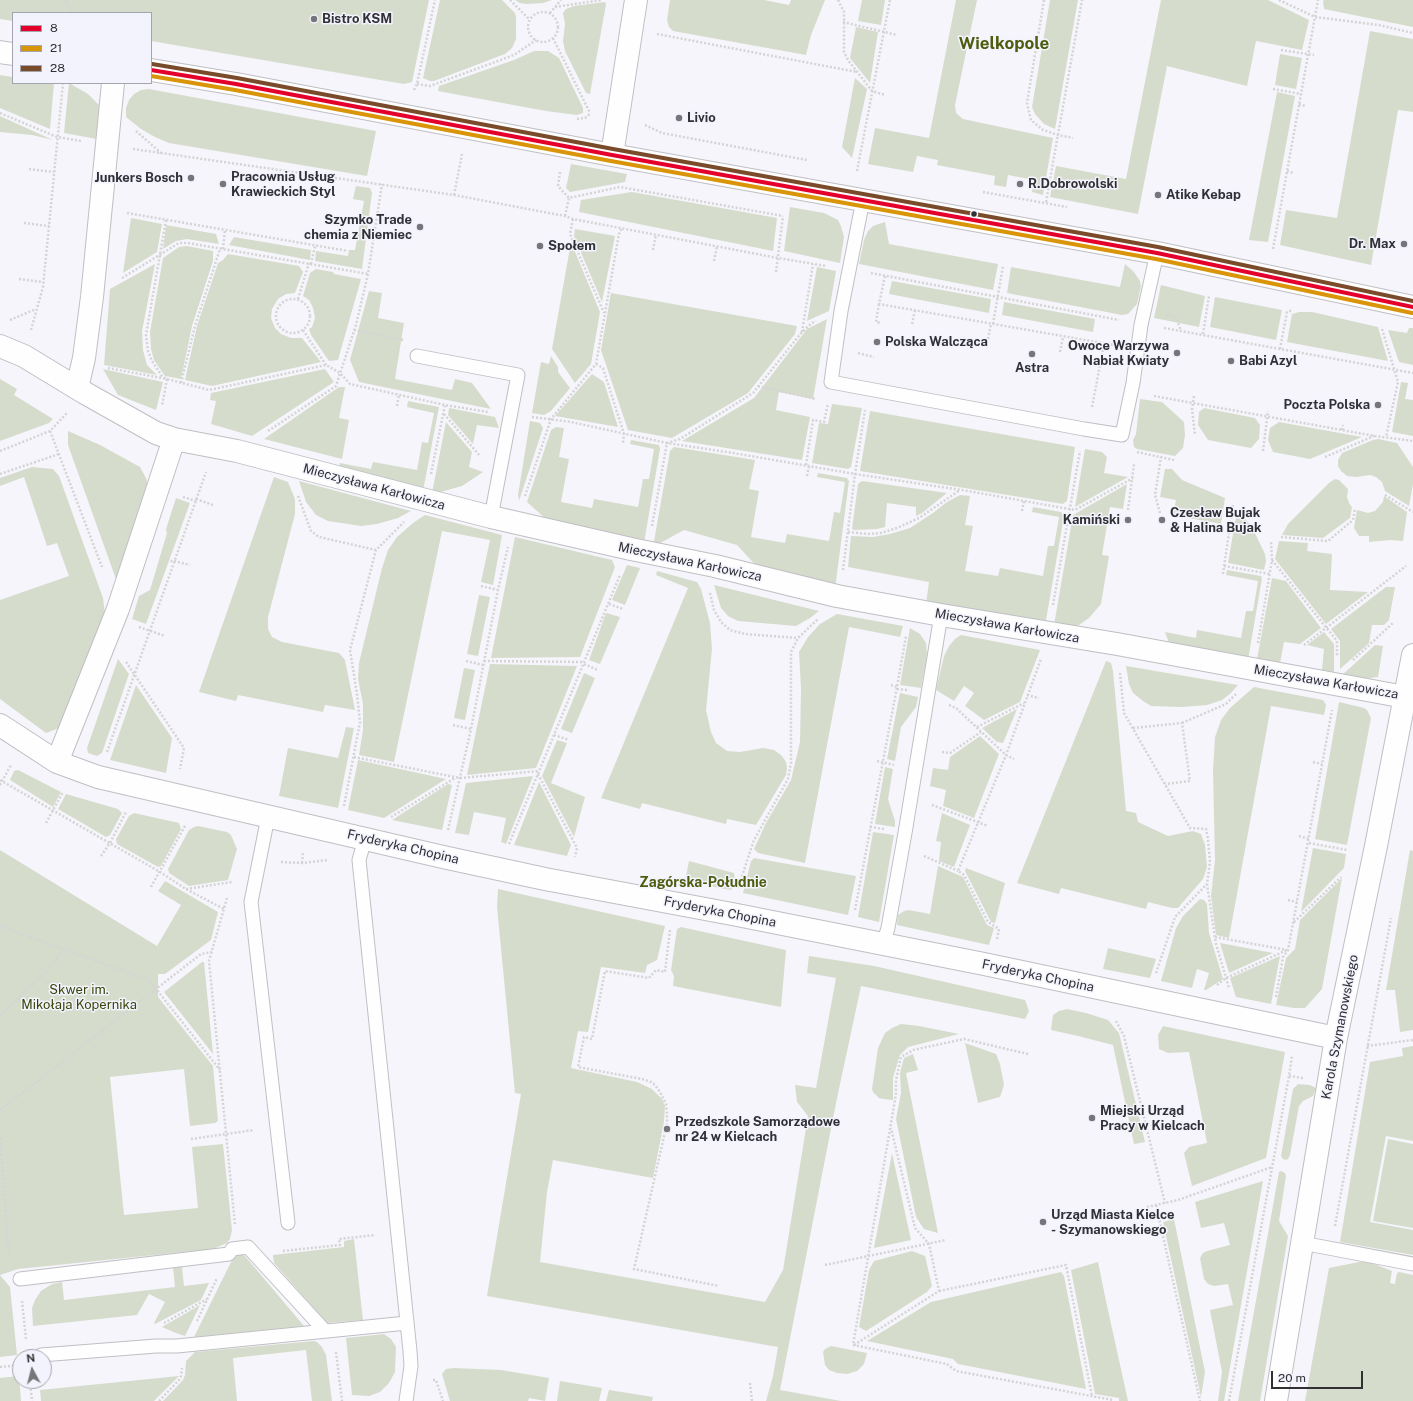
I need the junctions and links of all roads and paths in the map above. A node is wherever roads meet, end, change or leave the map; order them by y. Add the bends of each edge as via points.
1 (65, 0) edge
2 (435, 0) edge
3 (510, 0) edge
4 (561, 0) edge
5 (602, 0) edge
6 (636, 0) edge
7 (838, 0) edge
8 (890, 0) edge
9 (1044, 0) edge
10 (1082, 0) edge
11 (1279, 0) edge
12 (1318, 1) edge
13 (556, 7) junction
14 (71, 12) edge
15 (550, 13) junction
16 (1315, 17) junction
17 (529, 19) junction
18 (843, 22) junction
19 (884, 31) junction
20 (1413, 33) edge
21 (655, 34) dead end
22 (897, 35) dead end
23 (553, 38) junction
24 (536, 40) junction
25 (1281, 50) dead end
26 (0, 52) edge
27 (12, 54) edge
28 (1308, 54) junction
29 (1314, 55) dead end
30 (152, 70) edge
31 (858, 72) junction
32 (63, 84) edge
33 (114, 84) edge
34 (417, 84) junction
35 (1273, 89) dead end
36 (414, 91) dead end
37 (872, 91) junction
38 (1301, 94) junction
39 (885, 95) dead end
40 (1299, 104) junction
41 (1305, 106) dead end
42 (0, 113) edge
43 (590, 114) dead end
44 (466, 128) junction
45 (1058, 135) junction
46 (57, 137) junction
47 (1074, 138) dead end
48 (84, 142) dead end
49 (129, 149) dead end
50 (612, 155) junction
51 (29, 169) dead end
52 (857, 171) dead end
53 (1287, 171) junction
54 (54, 172) junction
55 (1293, 173) dead end
56 (382, 184) junction
57 (454, 195) junction
58 (863, 200) junction
59 (1046, 202) dead end
60 (783, 211) dead end
61 (127, 213) dead end
62 (565, 216) junction
63 (782, 216) junction
64 (164, 219) junction
65 (573, 219) junction
66 (24, 223) dead end
67 (49, 226) junction
68 (622, 228) junction
69 (225, 230) junction
70 (656, 234) junction
71 (313, 245) junction
72 (717, 246) junction
73 (221, 249) junction
74 (653, 250) dead end
75 (348, 251) dead end
76 (1272, 252) dead end
77 (1157, 254) junction
78 (160, 256) junction
79 (778, 258) junction
80 (714, 261) dead end
81 (310, 264) junction
82 (813, 264) junction
83 (1003, 266) dead end
84 (850, 270) junction
85 (776, 272) dead end
86 (368, 274) junction
87 (885, 276) junction
88 (19, 279) dead end
89 (118, 280) dead end
90 (43, 282) junction
91 (1210, 296) dead end
92 (998, 298) junction
93 (298, 299) junction
94 (879, 304) junction
95 (1413, 308) edge
96 (37, 309) junction
97 (915, 310) junction
98 (841, 311) junction
99 (604, 313) junction
100 (7, 321) dead end
101 (881, 323) dead end
102 (1381, 323) dead end
103 (912, 324) dead end
104 (992, 324) junction
105 (1118, 327) dead end
106 (1163, 328) dead end
107 (303, 330) junction
108 (354, 330) junction
109 (802, 332) junction
110 (1203, 334) junction
111 (30, 336) dead end
112 (1063, 337) junction
113 (988, 339) dead end
114 (1115, 340) dead end
115 (1104, 344) junction
116 (0, 346) edge
117 (1060, 352) dead end
118 (858, 354) dead end
119 (417, 356) joint
120 (874, 357) dead end
121 (596, 364) junction
122 (326, 365) junction
123 (106, 368) dead end
124 (1394, 370) junction
125 (340, 373) junction
126 (1413, 373) edge
127 (167, 379) junction
128 (181, 383) junction
129 (758, 386) junction
130 (81, 391) junction
131 (399, 394) junction
132 (1153, 396) dead end
133 (1194, 396) dead end
134 (818, 400) dead end
135 (824, 401) dead end
136 (1192, 402) junction
137 (445, 405) junction
138 (397, 406) dead end
139 (866, 406) dead end
140 (161, 411) dead end
141 (1268, 411) dead end
142 (1091, 413) dead end
143 (443, 414) junction
144 (512, 414) junction
145 (1268, 416) junction
146 (551, 418) junction
147 (1343, 425) dead end
148 (1342, 430) junction
149 (50, 431) junction
150 (264, 434) dead end
151 (624, 434) junction
152 (1195, 435) dead end
153 (1375, 436) junction
154 (1386, 436) junction
155 (174, 438) junction
156 (1413, 441) edge
157 (623, 443) dead end
158 (667, 443) junction
159 (1081, 446) dead end
160 (1263, 450) dead end
161 (0, 451) edge
162 (59, 454) junction
163 (1161, 457) dead end
164 (1325, 457) dead end
165 (1166, 458) dead end
166 (1174, 460) dead end
167 (1134, 464) dead end
168 (807, 466) junction
169 (1154, 468) dead end
170 (1159, 469) junction
171 (206, 470) dead end
172 (0, 474) edge
173 (855, 474) junction
174 (431, 476) dead end
175 (807, 476) dead end
176 (499, 477) junction
177 (1133, 478) junction
178 (960, 490) junction
179 (1385, 495) dead end
180 (525, 497) dead end
181 (196, 499) junction
182 (1024, 501) junction
183 (301, 503) dead end
184 (213, 505) dead end
185 (1233, 505) dead end
186 (1070, 509) junction
187 (1355, 509) dead end
188 (1022, 510) dead end
189 (1128, 510) dead end
190 (1413, 512) edge
191 (1160, 513) dead end
192 (491, 517) junction
193 (406, 520) dead end
194 (651, 528) dead end
195 (848, 532) junction
196 (1280, 538) dead end
197 (1270, 541) dead end
198 (508, 546) dead end
199 (376, 550) junction
200 (165, 559) dead end
201 (1272, 560) junction
202 (174, 561) junction
203 (190, 565) dead end
204 (1224, 566) junction
205 (1406, 566) dead end
206 (621, 574) dead end
207 (843, 574) dead end
208 (1223, 574) dead end
209 (1270, 574) junction
210 (481, 586) dead end
211 (498, 590) junction
212 (609, 604) junction
213 (118, 609) junction
214 (1053, 609) dead end
215 (623, 610) dead end
216 (714, 610) dead end
217 (941, 615) junction
218 (1394, 622) dead end
219 (814, 623) dead end
220 (138, 626) dead end
221 (1325, 627) junction
222 (150, 630) junction
223 (906, 633) dead end
224 (165, 636) dead end
225 (798, 638) junction
226 (1258, 644) dead end
227 (1304, 645) dead end
228 (1043, 653) dead end
229 (1413, 655) edge
230 (124, 660) dead end
231 (466, 661) dead end
232 (484, 661) junction
233 (1338, 661) dead end
234 (584, 663) junction
235 (1350, 664) dead end
236 (483, 665) junction
237 (598, 670) dead end
238 (134, 674) junction
239 (891, 685) dead end
240 (1122, 685) dead end
241 (897, 687) junction
242 (1028, 695) junction
243 (1405, 697) junction
244 (1039, 698) dead end
245 (1025, 702) junction
246 (945, 703) dead end
247 (1226, 704) dead end
248 (1333, 704) dead end
249 (1182, 723) junction
250 (0, 725) edge
251 (453, 725) dead end
252 (977, 727) junction
253 (1133, 728) junction
254 (470, 729) junction
255 (981, 732) junction
256 (554, 735) junction
257 (569, 740) dead end
258 (108, 748) dead end
259 (1404, 750) edge
260 (950, 753) dead end
261 (1006, 754) junction
262 (354, 757) junction
263 (14, 759) dead end
264 (1014, 759) dead end
265 (877, 761) dead end
266 (57, 762) junction
267 (883, 762) junction
268 (1313, 762) dead end
269 (1322, 764) junction
270 (180, 772) dead end
271 (538, 773) junction
272 (455, 778) junction
273 (460, 778) junction
274 (1, 780) edge
275 (1165, 784) junction
276 (0, 786) edge
277 (65, 788) dead end
278 (910, 798) junction
279 (129, 807) dead end
280 (344, 807) dead end
281 (53, 810) junction
282 (268, 817) junction
283 (189, 819) dead end
284 (389, 819) dead end
285 (865, 823) dead end
286 (978, 823) junction
287 (46, 824) dead end
288 (871, 824) junction
289 (988, 826) dead end
290 (513, 834) dead end
291 (447, 836) dead end
292 (1299, 836) dead end
293 (365, 839) junction
294 (1309, 839) junction
295 (110, 843) junction
296 (1309, 843) junction
297 (1353, 852) dead end
298 (101, 856) dead end
299 (574, 863) dead end
300 (938, 863) dead end
301 (958, 871) junction
302 (160, 872) junction
303 (1344, 873) dead end
304 (234, 876) dead end
305 (232, 882) junction
306 (1207, 884) junction
307 (151, 887) dead end
308 (186, 889) junction
309 (230, 889) dead end
310 (737, 892) dead end
311 (228, 896) dead end
312 (1288, 900) dead end
313 (1297, 902) junction
314 (856, 905) dead end
315 (224, 909) junction
316 (1391, 917) dead end
317 (1293, 923) junction
318 (0, 926) edge
319 (671, 926) dead end
320 (999, 929) dead end
321 (1215, 937) junction
322 (883, 944) junction
323 (64, 949) junction
324 (1288, 950) junction
325 (212, 952) junction
326 (1156, 974) dead end
327 (156, 989) junction
328 (1275, 1002) dead end
329 (0, 1016) edge
330 (1112, 1017) dead end
331 (1336, 1038) junction
332 (1413, 1040) edge
333 (1367, 1046) junction
334 (1289, 1052) dead end
335 (1028, 1054) dead end
336 (220, 1070) junction
337 (0, 1110) edge
338 (890, 1126) junction
339 (256, 1129) dead end
340 (227, 1133) junction
341 (0, 1134) edge
342 (191, 1139) dead end
343 (1272, 1167) junction
344 (1165, 1203) junction
345 (1156, 1205) junction
346 (1147, 1207) dead end
347 (288, 1223) dead end
348 (397, 1232) junction
349 (946, 1240) dead end
350 (1302, 1243) junction
351 (929, 1244) junction
352 (237, 1248) junction
353 (1328, 1248) junction
354 (255, 1254) junction
355 (868, 1256) junction
356 (9, 1261) dead end
357 (1413, 1264) edge
358 (825, 1265) dead end
359 (20, 1279) joint
360 (719, 1286) dead end
361 (939, 1291) junction
362 (208, 1299) dead end
363 (407, 1323) junction
364 (158, 1326) dead end
365 (325, 1331) junction
366 (26, 1341) dead end
367 (853, 1345) junction
368 (52, 1354) edge
369 (12, 1366) edge
370 (0, 1367) edge
371 (750, 1383) dead end
372 (31, 1389) edge
373 (1092, 1396) junction
374 (1113, 1400) edge
375 (32, 1401) edge
376 (342, 1401) edge
377 (406, 1401) edge
378 (752, 1401) edge
379 (1200, 1401) edge
380 (1229, 1401) edge
381 (1276, 1401) edge

1 - 14 path
2 - 34 path
3 - 17 path
4 - 13 path
5 - 13 path
6 - 50 street
7 - 18 path via 844,12
8 - 19 path
9 - 45 path via 1027,103 1031,120 1043,130
10 - 45 path
11 - 16 path
12 - 16 path
13 - 15 path
15 - 17 path via 535,13
15 - 23 path via 558,25
16 - 20 path
16 - 28 path
17 - 24 path via 528,31
18 - 19 path
18 - 31 path via 844,52
19 - 22 path
19 - 37 path
21 - 31 path
23 - 24 path via 544,42
23 - 43 path
24 - 34 path via 514,55 430,86
25 - 28 path
26 - 27 street
28 - 29 path
28 - 38 path
30 - 44 street via 244,85
31 - 37 path
32 - 46 path
33 - 130 street
34 - 36 path
35 - 38 path
37 - 39 path
37 - 52 path
38 - 40 path
40 - 41 path
40 - 53 path
42 - 46 path
44 - 50 street
44 - 57 path
45 - 47 path
45 - 59 path
46 - 48 path
46 - 54 path
49 - 56 path
50 - 58 street
51 - 54 path
53 - 55 path
53 - 76 path
54 - 67 path
56 - 57 path
56 - 86 path
57 - 62 path
58 - 77 street
58 - 84 lane
60 - 63 path
61 - 64 path
62 - 63 path via 569,198 620,187
62 - 65 path
63 - 79 path
64 - 69 path
64 - 78 path
65 - 68 path
65 - 99 path via 570,234
66 - 67 path
67 - 90 path
68 - 70 path
68 - 99 path
69 - 71 path
69 - 73 path
70 - 72 path
70 - 74 path
71 - 75 path
71 - 81 path
72 - 79 path
72 - 80 path
73 - 78 path via 179,243
73 - 81 path
73 - 128 path via 195,326
77 - 95 street
77 - 98 lane via 1141,325 1122,435 831,382
78 - 89 path
78 - 127 path via 146,336 152,362
79 - 82 path
79 - 85 path
81 - 86 path
81 - 93 path
82 - 84 path
82 - 109 path
83 - 92 path
84 - 87 path
84 - 98 lane
86 - 108 path
87 - 92 path
87 - 94 path
88 - 90 path
90 - 96 path
91 - 110 path
92 - 104 path
92 - 105 path via 1119,320
93 - 107 path via 310,310 310,321
93 - 107 path via 281,304 276,319 287,332
94 - 97 path
94 - 101 path via 876,322
96 - 100 path
96 - 111 path
97 - 103 path
97 - 104 path
98 - 109 path via 812,323
99 - 121 path
102 - 124 path
104 - 112 path
104 - 113 path
106 - 110 path
107 - 122 path
108 - 119 path via 404,340
108 - 125 path
109 - 129 path
110 - 124 path
112 - 115 path
112 - 117 path
114 - 115 path via 1114,346
115 - 142 path
116 - 130 street, Mieczysława Karłowicza via 24,356
118 - 120 path
119 - 144 lane via 518,375
121 - 146 path
121 - 151 path via 602,368
122 - 125 path
122 - 128 path via 209,390
123 - 127 path
124 - 126 path
124 - 154 path via 1398,382
125 - 131 path via 350,384
125 - 150 path via 336,386
127 - 128 path
127 - 140 path
129 - 134 path
129 - 158 path via 753,393 680,439
130 - 149 path
130 - 155 street, Mieczysława Karłowicza via 156,433
131 - 137 path
131 - 138 path
132 - 136 path
133 - 136 path
135 - 168 path via 831,403 828,405 824,422 813,420
136 - 145 path
136 - 152 path
137 - 143 path
137 - 144 path
139 - 173 path
141 - 145 path
143 - 174 path
143 - 176 path
144 - 146 path via 546,420
144 - 176 lane
145 - 148 path
145 - 160 path
146 - 151 path
146 - 180 path
147 - 148 path
148 - 153 path
149 - 161 path
149 - 162 path
151 - 157 path
151 - 158 path
153 - 154 path
153 - 164 path
154 - 156 path
155 - 192 street, Mieczysława Karłowicza
155 - 213 street
158 - 168 path
158 - 194 path
159 - 186 path
162 - 172 path
162 - 213 path
163 - 170 path
165 - 166 path
167 - 177 path
168 - 173 path
168 - 175 path
169 - 170 path
170 - 191 path via 1155,495
171 - 181 path
173 - 178 path
173 - 195 path
176 - 192 lane
177 - 186 path via 1076,510
177 - 189 path
178 - 182 path
178 - 195 path via 919,518 897,528 881,533
179 - 190 path
181 - 184 path
181 - 202 path
182 - 186 path
182 - 188 path
183 - 199 path via 311,531 319,537
185 - 204 path
186 - 214 path
187 - 196 path via 1353,520 1328,541
192 - 217 street, Mieczysława Karłowicza via 715,566 837,596
193 - 199 path
195 - 207 path
197 - 201 path
198 - 211 path
199 - 262 path via 350,650 360,722
200 - 202 path
201 - 209 path
201 - 221 path
202 - 203 path
202 - 222 path
204 - 208 path
204 - 209 path
205 - 221 path
206 - 212 path
209 - 226 path
210 - 211 path
211 - 232 path
212 - 215 path
212 - 234 path
213 - 266 street
216 - 225 path via 721,622 730,630 745,634
217 - 243 street, Mieczysława Karłowicza via 1117,644
217 - 278 lane
218 - 235 path
219 - 225 path
220 - 222 path
221 - 227 path
221 - 233 path via 1337,641
222 - 224 path
222 - 238 path
223 - 241 path
225 - 310 path via 792,652 791,763 788,779 754,840
228 - 242 path
229 - 243 street, Karola Szymanowskiego
230 - 238 path
231 - 236 path
232 - 234 path
232 - 236 path
234 - 237 path
234 - 256 path
236 - 254 path
238 - 258 path
238 - 270 path via 184,748
239 - 241 path
240 - 253 path via 1124,713
241 - 267 path
242 - 244 path
242 - 245 path
243 - 259 street, Karola Szymanowskiego
245 - 252 path
245 - 261 path
246 - 252 path via 956,708
247 - 249 path
248 - 269 path
249 - 253 path
249 - 275 path via 1190,781
250 - 266 street, Fryderyka Chopina
251 - 254 path
252 - 255 path
253 - 275 path
254 - 273 path
255 - 260 path
255 - 261 path
256 - 257 path
256 - 271 path
259 - 331 street, Karola Szymanowskiego
261 - 264 path
261 - 286 path
262 - 272 path
262 - 280 path
263 - 274 path
265 - 267 path
266 - 282 street, Fryderyka Chopina via 98,778
267 - 288 path
268 - 269 path
269 - 294 path
271 - 273 path
271 - 290 path
271 - 299 path via 577,848
272 - 273 path
272 - 284 path
273 - 291 path
274 - 276 path
274 - 281 path
275 - 306 path via 1190,828 1206,829 1210,862
277 - 281 path
278 - 286 path
278 - 322 lane via 888,928
279 - 295 path
281 - 287 path
281 - 295 path
282 - 293 street, Fryderyka Chopina
282 - 347 lane via 251,902
283 - 302 path
285 - 288 path
286 - 289 path
286 - 301 path
288 - 314 path
292 - 294 path
293 - 322 street, Fryderyka Chopina via 545,878
293 - 348 lane via 359,860
294 - 296 path
295 - 298 path
295 - 302 path
296 - 297 path
296 - 313 path
300 - 301 path
301 - 320 path via 964,874 988,922
302 - 307 path
302 - 308 path
303 - 317 path
304 - 305 path
305 - 308 path
305 - 309 path
306 - 321 path
306 - 326 path via 1175,917
308 - 315 path
311 - 315 path
312 - 313 path
313 - 317 path
315 - 325 path
316 - 333 path
317 - 324 path
318 - 323 path
319 - 360 path via 665,972 656,970 649,978 604,971 592,1039 584,1037 578,1066 651,1082 666,1104 666,1123 634,1269
321 - 324 path
321 - 324 path via 1226,978
322 - 331 street, Fryderyka Chopina
323 - 327 path via 149,980
323 - 329 path via 50,968
324 - 328 path via 1284,957
325 - 327 path via 201,954
325 - 336 path via 209,961
327 - 336 path
327 - 337 path
330 - 344 path via 1118,1022 1124,1036
331 - 350 street, Karola Szymanowskiego
332 - 333 path
333 - 353 path via 1333,1240
334 - 343 path via 1292,1055 1289,1076
335 - 338 path via 964,1039 913,1050 901,1057
336 - 340 path
338 - 351 path via 915,1228
338 - 355 path
339 - 340 path
340 - 342 path
340 - 352 path
341 - 356 path
343 - 344 path
343 - 380 path
344 - 345 path
345 - 346 path
345 - 379 path
348 - 354 path via 339,1239 340,1245
348 - 363 lane
349 - 351 path
350 - 353 lane
350 - 381 street, Karola Szymanowskiego
351 - 355 path
351 - 361 path
352 - 354 lane via 248,1247
352 - 359 lane via 232,1249 229,1254
353 - 357 lane
354 - 365 lane
355 - 358 path
355 - 367 path
359 - 366 path
361 - 367 path
361 - 373 path via 1066,1264
362 - 364 path
363 - 365 lane
363 - 377 lane via 411,1366
365 - 368 lane via 177,1346
365 - 376 path via 334,1342
367 - 373 path via 947,1364 956,1371
369 - 370 path
371 - 378 path
372 - 375 path
373 - 374 path

